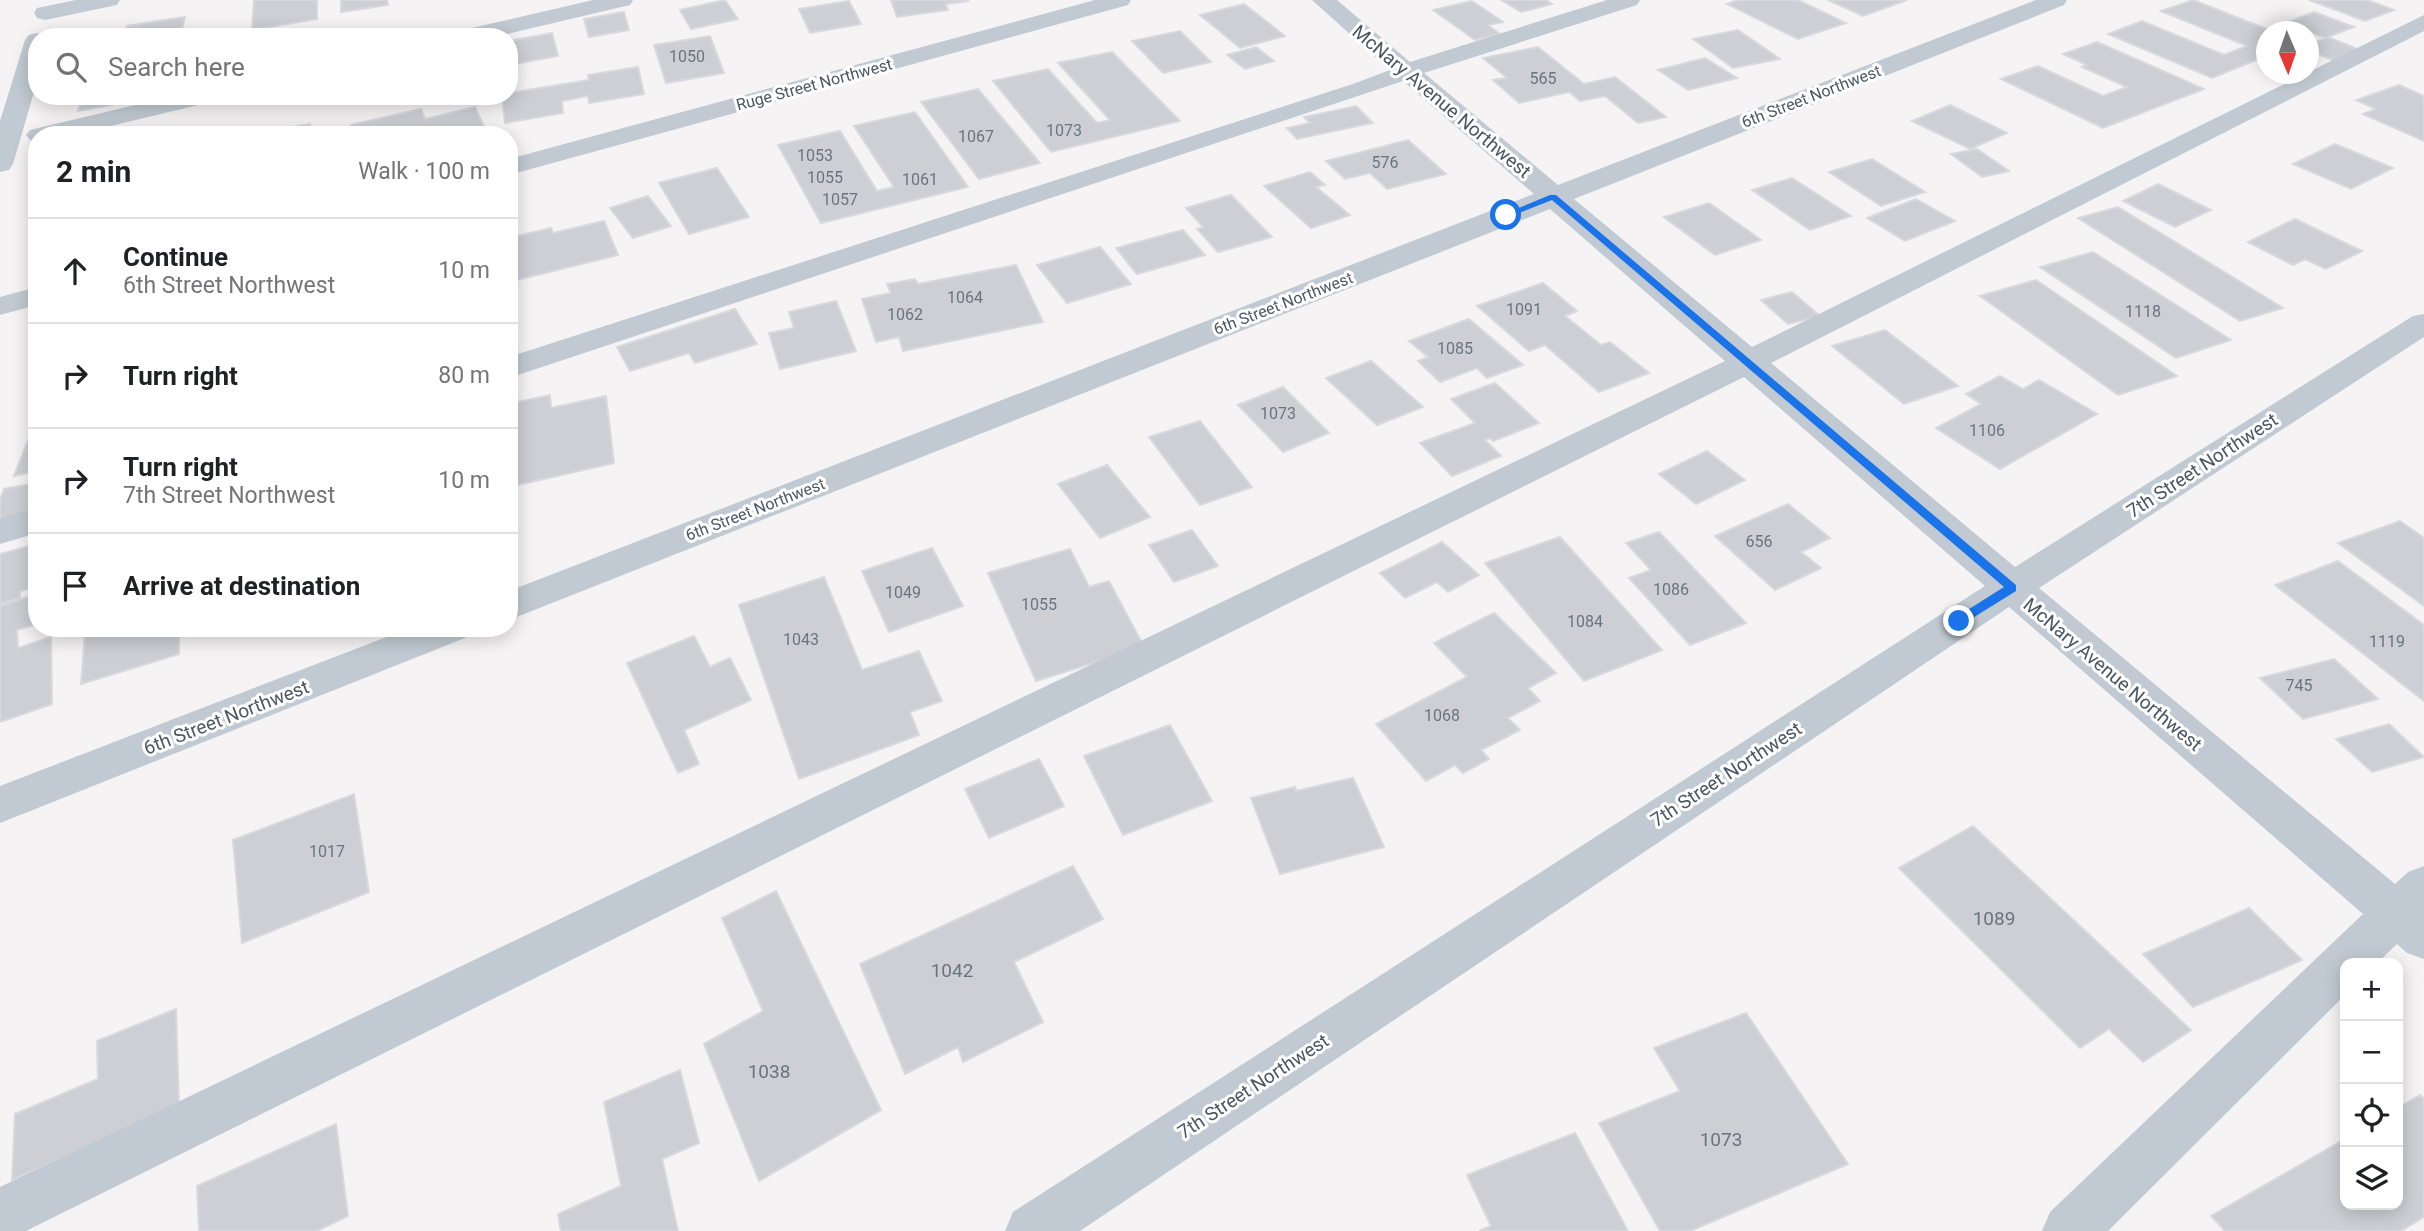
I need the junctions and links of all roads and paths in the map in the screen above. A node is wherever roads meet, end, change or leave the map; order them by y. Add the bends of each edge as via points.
1 (109, 0) edge
2 (622, 0) edge
3 (1119, 0) edge
4 (1323, 0) edge
5 (1629, 0) edge
6 (2056, 0) edge
7 (47, 7) edge
8 (2424, 22) edge
9 (38, 28) edge
10 (502, 28) edge
11 (28, 54) edge
12 (1407, 72) junction
13 (167, 105) edge
14 (77, 126) edge
15 (28, 140) edge
16 (3, 153) edge
17 (518, 165) edge
18 (1553, 197) junction
19 (28, 298) edge
20 (0, 306) edge
21 (2424, 323) edge
22 (1748, 362) junction
23 (518, 365) edge
24 (28, 523) edge
25 (0, 531) edge
26 (2012, 588) junction
27 (518, 602) edge
28 (428, 637) edge
29 (0, 805) edge
30 (2414, 913) edge
31 (0, 1215) edge
32 (1032, 1231) edge
33 (2069, 1231) edge

1 - 7 street
2 - 10 street
3 - 17 street, Ruge Street Northwest
4 - 12 street, McNary Avenue Northwest
5 - 12 street
6 - 18 street, 6th Street Northwest
7 - 9 street
8 - 22 street
11 - 16 street
12 - 18 street, McNary Avenue Northwest
12 - 23 street
13 - 14 street
15 - 16 street
18 - 22 street, McNary Avenue Northwest
18 - 27 street, 6th Street Northwest
19 - 20 street
21 - 26 street, 7th Street Northwest
22 - 26 street, McNary Avenue Northwest
22 - 31 street
24 - 25 street
26 - 30 street, McNary Avenue Northwest
26 - 32 street, 7th Street Northwest
28 - 29 street, 6th Street Northwest
30 - 33 street

